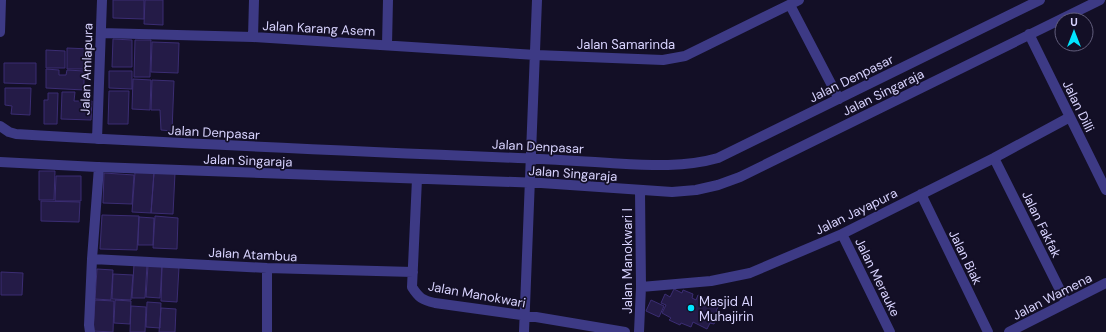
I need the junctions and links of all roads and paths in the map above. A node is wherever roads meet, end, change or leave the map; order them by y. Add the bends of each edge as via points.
1 (1, 0) edge
2 (102, 0) edge
3 (254, 0) edge
4 (388, 0) edge
5 (537, 0) edge
6 (1040, 0) edge
7 (1100, 0) edge
8 (795, 2) edge
9 (0, 32) edge
10 (101, 33) junction
11 (1029, 34) junction
12 (253, 37) junction
13 (387, 45) junction
14 (536, 55) junction
15 (838, 99) junction
16 (1070, 117) junction
17 (0, 126) edge
18 (97, 139) junction
19 (994, 158) junction
20 (531, 161) junction
21 (0, 162) edge
22 (99, 167) junction
23 (417, 180) junction
24 (531, 181) junction
25 (1106, 190) edge
26 (640, 191) junction
27 (921, 194) junction
28 (842, 234) junction
29 (92, 259) junction
30 (267, 268) junction
31 (413, 272) junction
32 (1106, 283) edge
33 (641, 287) junction
34 (1066, 302) junction
35 (525, 316) junction
36 (90, 332) edge
37 (267, 332) edge
38 (524, 332) edge
39 (625, 332) edge
40 (639, 332) edge
41 (890, 332) edge
42 (988, 332) edge
43 (1009, 332) edge

1 - 9 street
2 - 10 street, Jalan Amlapura
3 - 12 street
4 - 13 street
5 - 14 street
6 - 15 street, Jalan Denpasar
7 - 11 street, Jalan Singaraja
8 - 14 street, Jalan Samarinda via 685,56 663,60
8 - 15 street
10 - 12 street, Jalan Karang Asem
10 - 18 street, Jalan Amlapura
11 - 16 street, Jalan Dilli
11 - 26 street, Jalan Singaraja via 740,177 696,190
12 - 13 street, Jalan Karang Asem
13 - 14 street, Jalan Karang Asem
14 - 20 street
15 - 20 street, Jalan Denpasar via 718,158 700,163 640,165
16 - 19 street, Jalan Jayapura
16 - 25 street, Jalan Dilli
17 - 18 street, Jalan Denpasar via 16,134
18 - 20 street, Jalan Denpasar
19 - 27 street, Jalan Jayapura
19 - 34 street, Jalan Fakfak
20 - 24 street
21 - 22 street, Jalan Singaraja
22 - 23 street, Jalan Singaraja
22 - 29 street
23 - 24 street, Jalan Singaraja
23 - 31 street, Jalan Manokwari
24 - 26 street, Jalan Singaraja
24 - 35 street
26 - 33 street, Jalan Manokwari I
27 - 28 street, Jalan Jayapura
27 - 42 street, Jalan Biak
28 - 33 street, Jalan Jayapura via 750,273 711,281
28 - 41 street, Jalan Merauke
29 - 30 street, Jalan Atambua
29 - 36 street
30 - 31 street, Jalan Atambua
30 - 37 street
31 - 35 street, Jalan Manokwari via 412,287 417,296 426,301
32 - 34 street, Jalan Wamena
33 - 40 street, Jalan Manokwari I
34 - 43 street, Jalan Wamena
35 - 38 street
35 - 39 street, Jalan Manokwari

